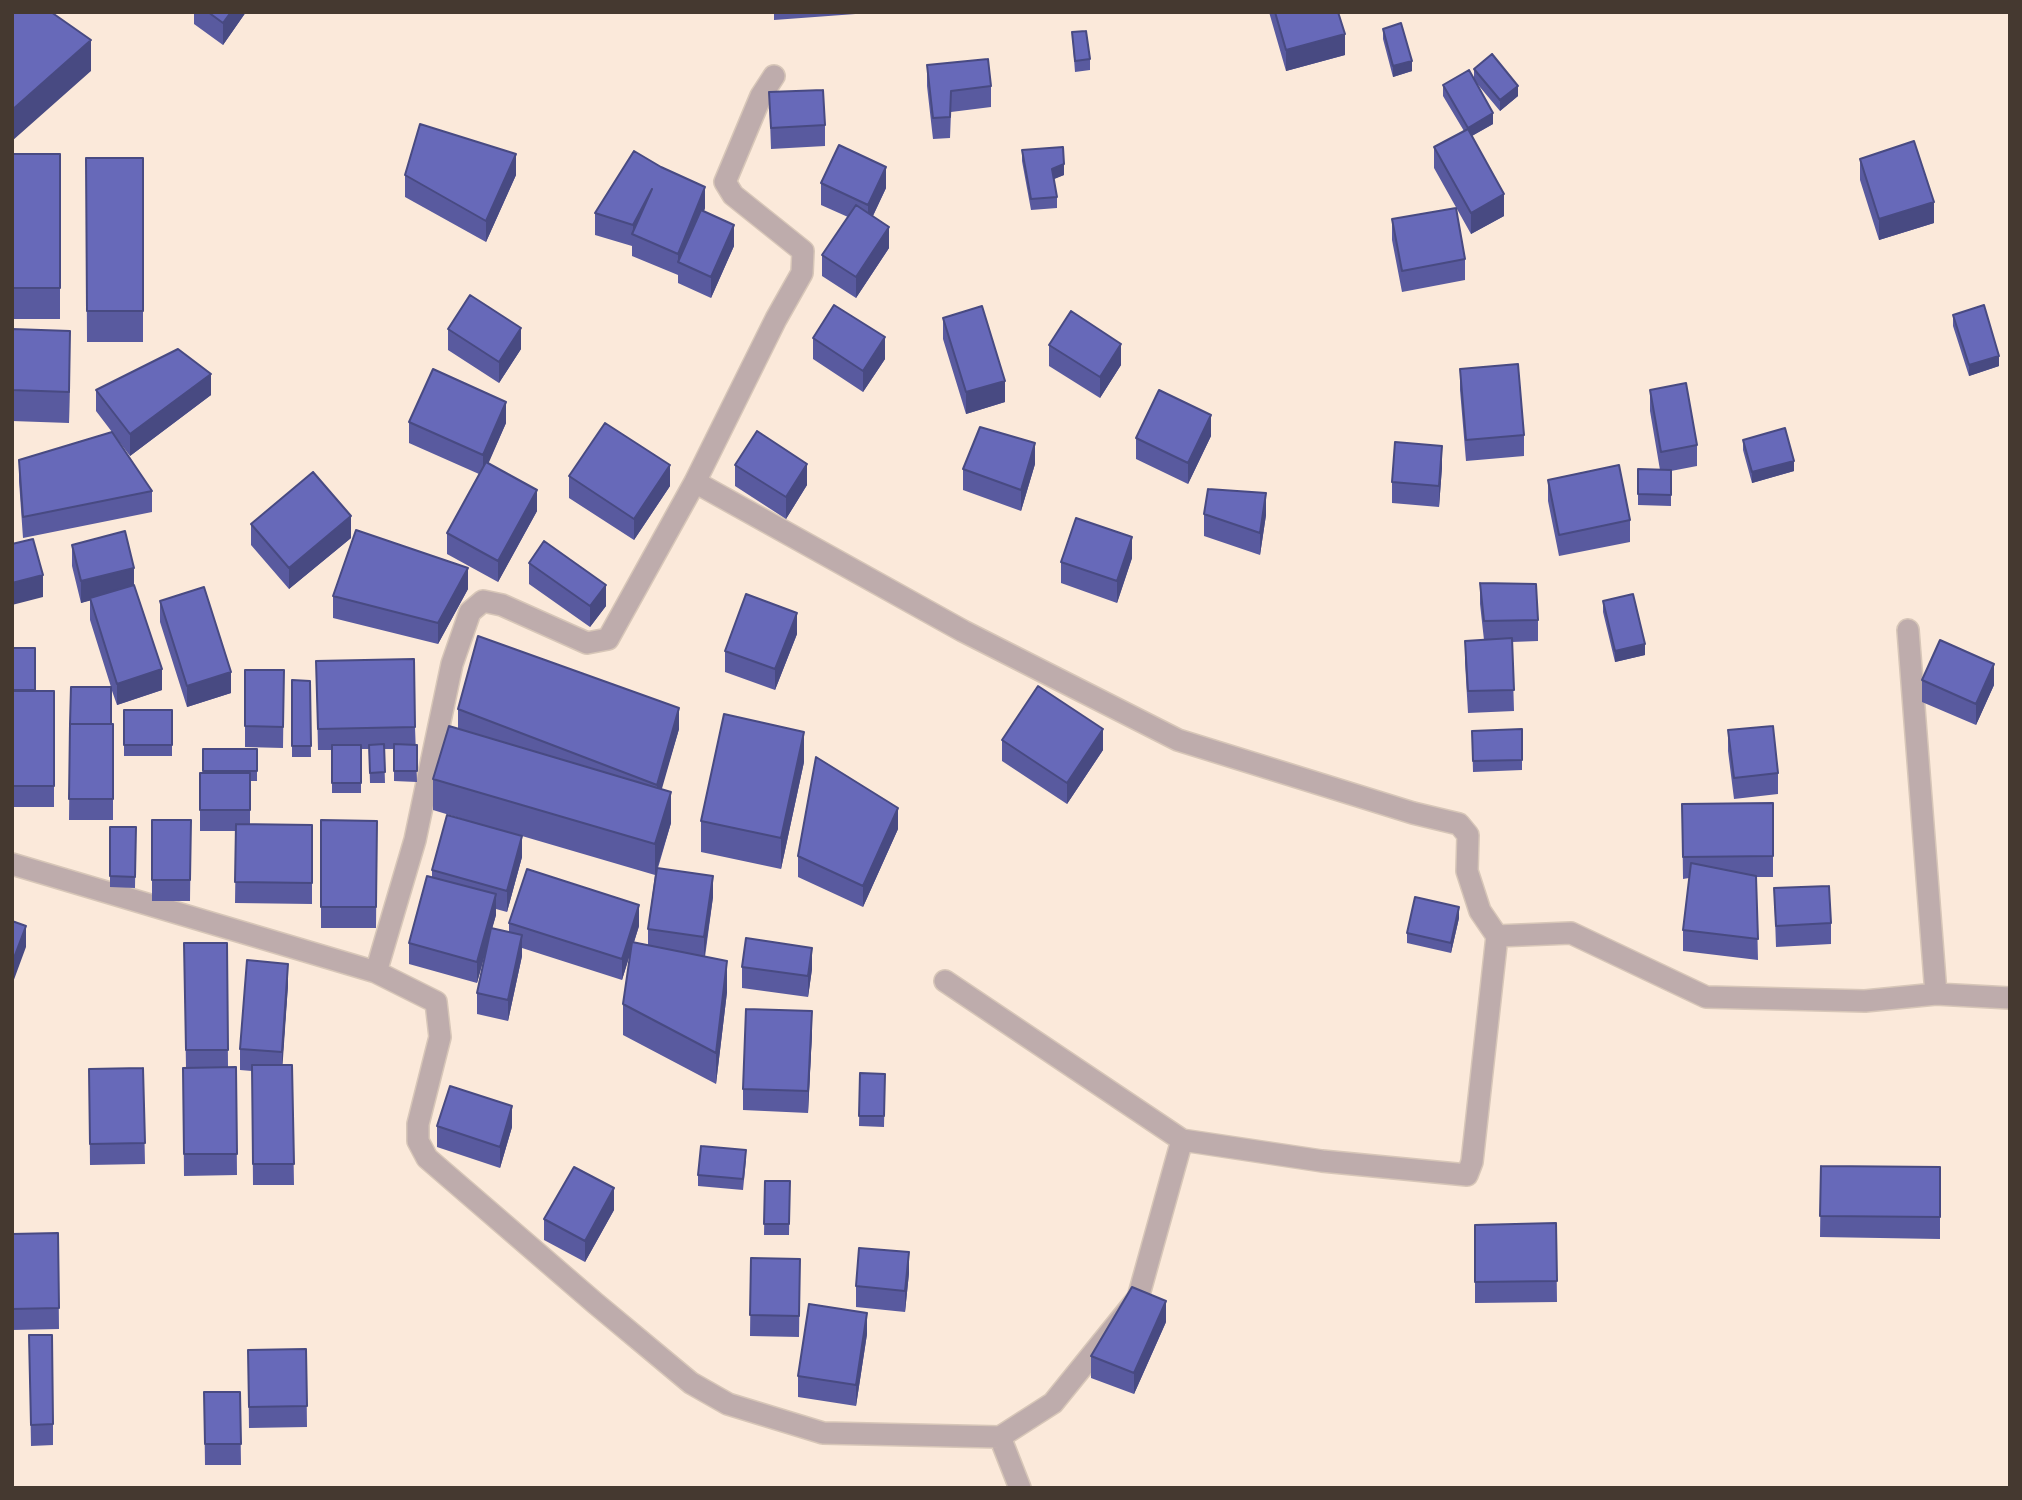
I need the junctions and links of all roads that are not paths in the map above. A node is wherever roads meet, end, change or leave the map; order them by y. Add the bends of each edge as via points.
1 (774, 76) dead end
2 (695, 482) junction
3 (1908, 630) dead end
4 (12, 864) edge
5 (1497, 936) junction
6 (376, 972) junction
7 (945, 981) dead end
8 (1936, 994) junction
9 (2010, 998) edge
10 (1182, 1139) junction
11 (1000, 1437) junction
12 (1020, 1488) edge

1 - 2 street via 725,181 733,195 803,251 802,273
2 - 5 street via 963,631 1178,740 1459,824 1468,835 1467,871 1480,911
2 - 6 street via 608,639 587,643 483,601 470,612 452,664 415,840
3 - 8 street
4 - 6 street
5 - 8 street via 1571,933 1706,997 1865,1001
5 - 10 street via 1467,1175 1322,1161
6 - 11 street via 436,1002 439,1037 418,1124 418,1142 428,1158 691,1383 728,1404 823,1433
7 - 10 street
8 - 9 street
10 - 11 street via 1138,1298 1053,1403
11 - 12 street

